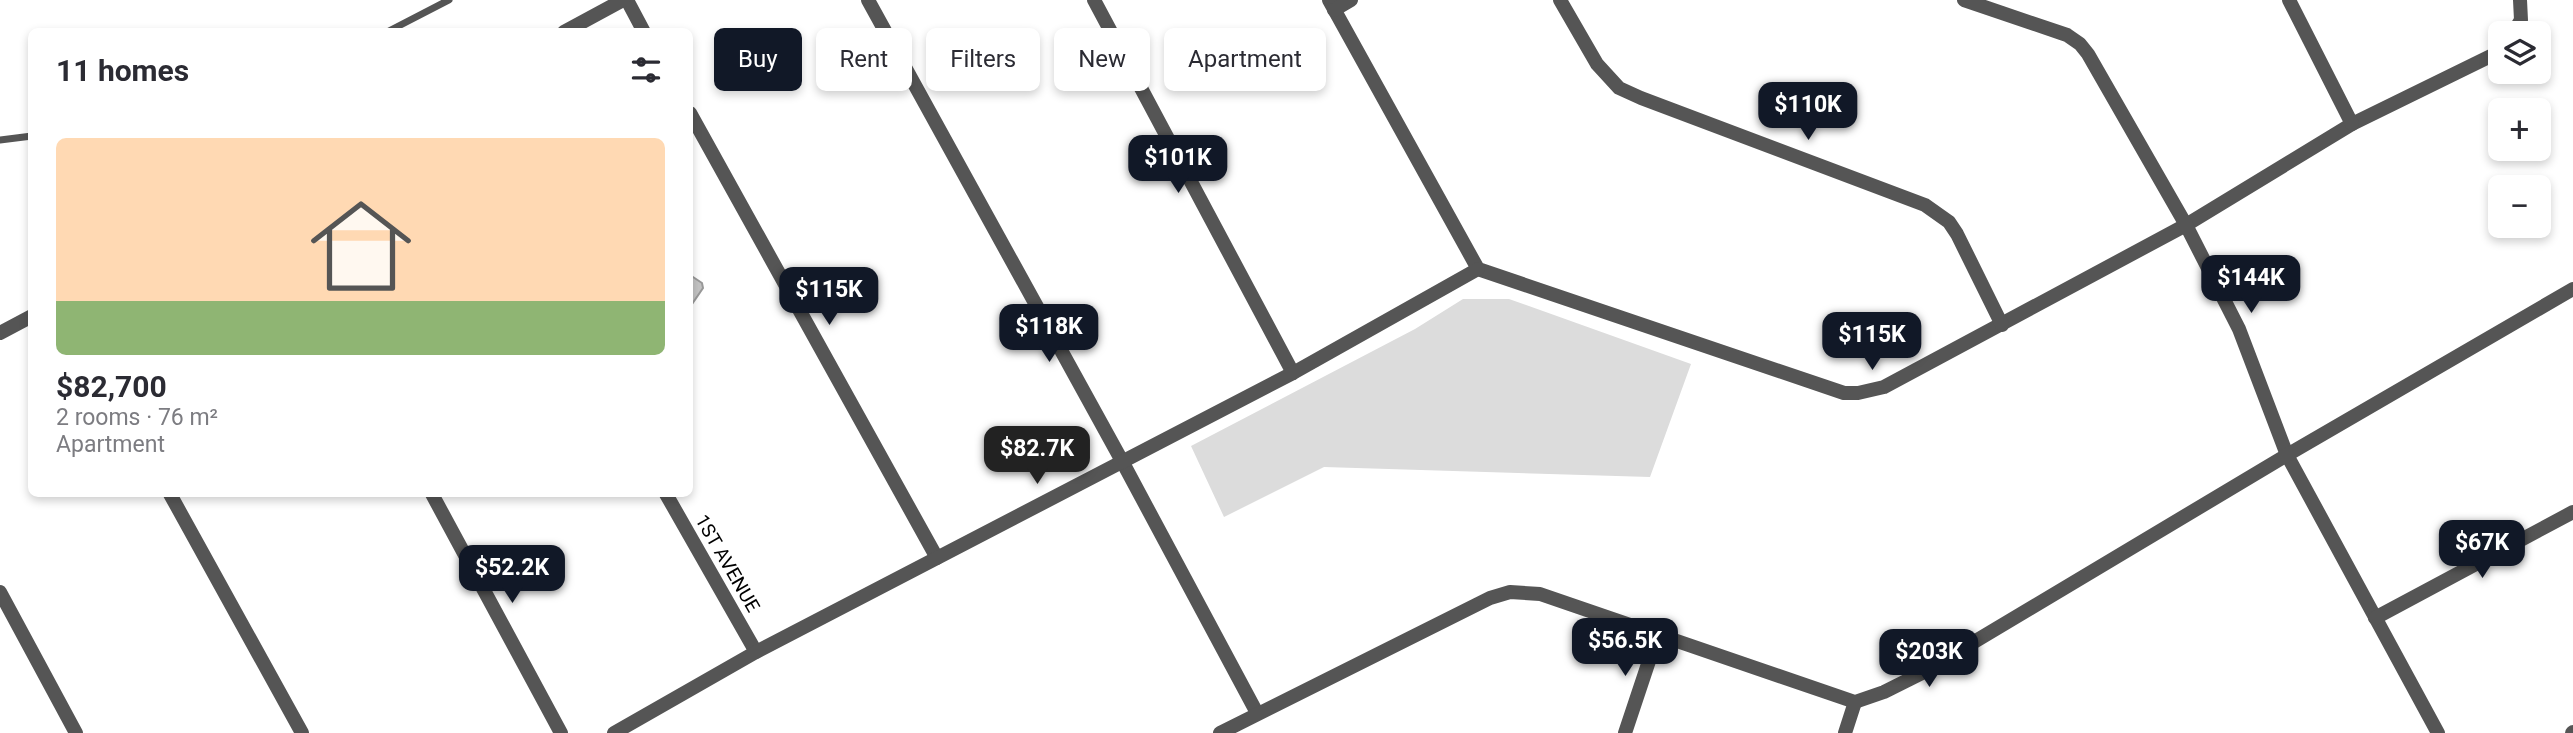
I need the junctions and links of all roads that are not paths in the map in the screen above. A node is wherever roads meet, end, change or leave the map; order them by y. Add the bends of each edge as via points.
1 (449, 0) edge
2 (625, 0) edge
3 (868, 0) edge
4 (1094, 0) edge
5 (1351, 0) edge
6 (1560, 0) edge
7 (1964, 0) edge
8 (2289, 0) edge
9 (2519, 0) edge
10 (1332, 5) edge
11 (2520, 21) edge
12 (395, 28) edge
13 (572, 28) edge
14 (642, 28) edge
15 (2488, 57) edge
16 (693, 118) edge
17 (2352, 124) junction
18 (28, 136) edge
19 (0, 140) edge
20 (2186, 225) junction
21 (1478, 269) junction
22 (2573, 289) edge
23 (28, 318) edge
24 (2002, 325) junction
25 (0, 333) edge
26 (1293, 373) junction
27 (2287, 455) junction
28 (1122, 461) junction
29 (172, 497) edge
30 (434, 497) edge
31 (668, 497) edge
32 (2573, 512) edge
33 (937, 558) junction
34 (0, 592) edge
35 (2375, 618) junction
36 (1658, 634) junction
37 (756, 652) junction
38 (1856, 702) junction
39 (1257, 713) junction
40 (76, 733) edge
41 (302, 733) edge
42 (561, 733) edge
43 (614, 733) edge
44 (1220, 733) edge
45 (1625, 733) edge
46 (1845, 733) edge
47 (2438, 733) edge

1 - 12 lane
2 - 13 street
2 - 14 street
3 - 28 street
4 - 26 street
5 - 10 street
6 - 24 street via 1597,64 1619,88 1938,213 1957,234
7 - 20 street via 2067,34 2080,44
8 - 17 street
9 - 11 street
10 - 21 street
15 - 17 street
16 - 33 street
17 - 20 street
18 - 19 lane
20 - 24 street
20 - 27 street via 2239,329
21 - 24 street via 1844,393 1884,387
21 - 26 street
22 - 27 street
23 - 25 street
26 - 28 street
27 - 35 street
27 - 38 street via 1922,673
28 - 33 street
28 - 39 street
29 - 41 street
30 - 42 street
31 - 37 street, 1ST AVENUE
32 - 35 street
33 - 37 street
34 - 40 street
35 - 47 street
36 - 38 street
36 - 39 street via 1540,594 1510,592 1490,597
36 - 45 street
37 - 43 street
38 - 46 street
39 - 44 street

